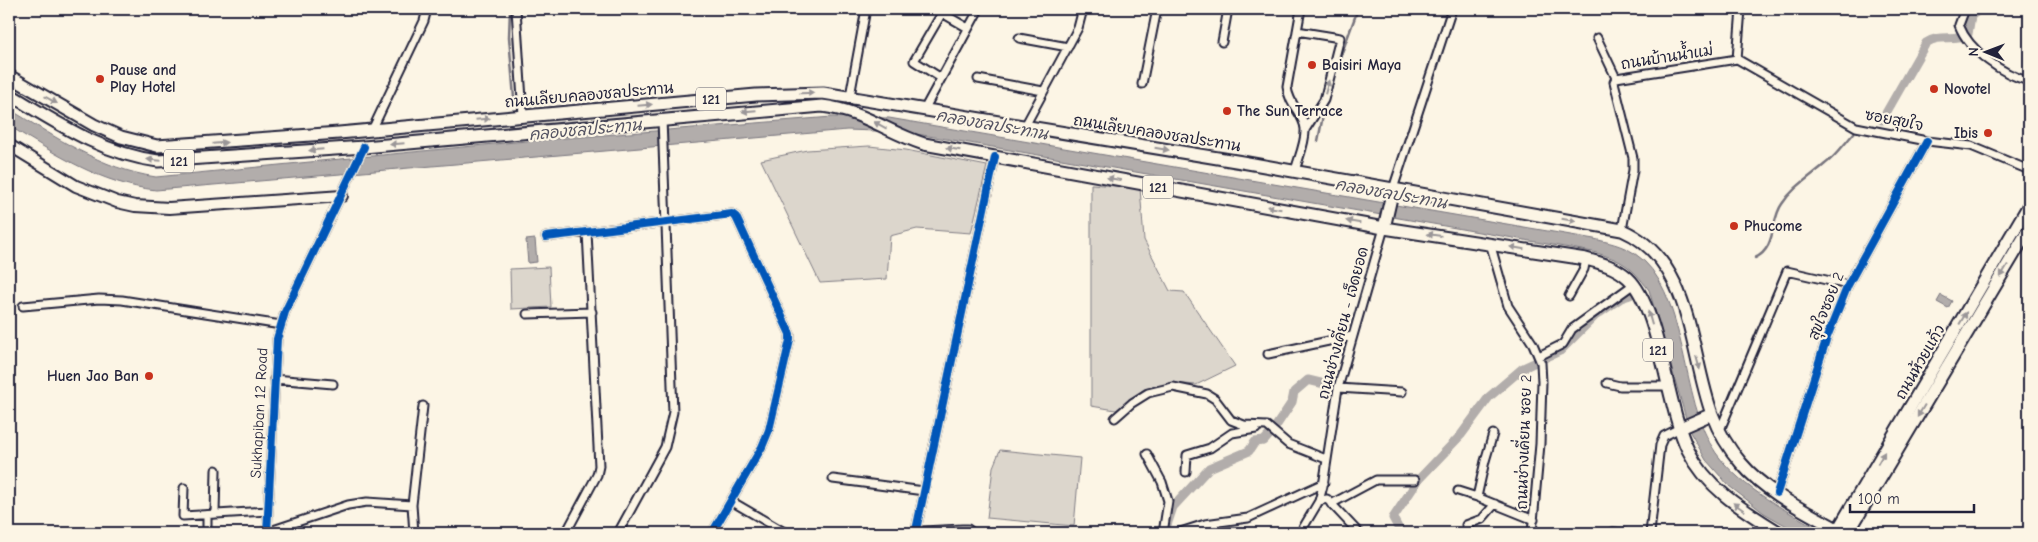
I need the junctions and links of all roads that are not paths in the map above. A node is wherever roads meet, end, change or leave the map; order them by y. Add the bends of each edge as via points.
1 (427, 9) edge
2 (516, 9) edge
3 (866, 9) edge
4 (979, 9) edge
5 (1083, 9) edge
6 (1156, 9) edge
7 (1228, 9) edge
8 (1301, 9) edge
9 (1452, 9) edge
10 (1741, 9) edge
11 (1965, 9) edge
12 (968, 28) junction
13 (1297, 31) junction
14 (1019, 38) dead end
15 (1597, 38) dead end
16 (1222, 42) dead end
17 (1068, 47) junction
18 (1736, 59) junction
19 (9, 76) edge
20 (941, 78) junction
21 (1616, 78) junction
22 (978, 79) dead end
23 (2029, 81) edge
24 (1142, 84) dead end
25 (1043, 91) junction
26 (9, 94) edge
27 (850, 96) junction
28 (925, 108) junction
29 (523, 115) junction
30 (662, 119) junction
31 (1025, 126) junction
32 (385, 129) junction
33 (372, 130) junction
34 (1305, 130) junction
35 (339, 133) junction
36 (429, 141) junction
37 (1927, 141) junction
38 (9, 145) edge
39 (364, 147) junction
40 (339, 148) junction
41 (995, 157) junction
42 (2029, 170) edge
43 (1295, 171) junction
44 (1393, 189) junction
45 (343, 192) junction
46 (2029, 205) edge
47 (667, 221) junction
48 (1384, 228) junction
49 (2029, 229) edge
50 (1622, 230) junction
51 (587, 232) junction
52 (546, 237) dead end
53 (1490, 243) junction
54 (1586, 259) junction
55 (1634, 284) junction
56 (1848, 285) junction
57 (1568, 296) dead end
58 (23, 306) dead end
59 (592, 312) junction
60 (527, 314) dead end
61 (281, 326) junction
62 (1352, 336) junction
63 (1268, 354) dead end
64 (1540, 360) junction
65 (274, 379) junction
66 (1608, 383) dead end
67 (333, 384) dead end
68 (1667, 386) junction
69 (1338, 388) junction
70 (1402, 392) dead end
71 (423, 406) dead end
72 (1712, 414) junction
73 (1115, 418) dead end
74 (1267, 426) junction
75 (1680, 428) junction
76 (1720, 430) junction
77 (1493, 434) dead end
78 (1147, 454) dead end
79 (1326, 460) junction
80 (216, 470) dead end
81 (1186, 472) dead end
82 (833, 479) dead end
83 (1415, 480) dead end
84 (1324, 484) junction
85 (184, 488) dead end
86 (924, 491) junction
87 (1458, 491) dead end
88 (1776, 493) junction
89 (1477, 497) junction
90 (731, 501) junction
91 (1319, 501) junction
92 (1329, 501) junction
93 (1495, 504) junction
94 (412, 505) junction
95 (268, 511) junction
96 (207, 514) junction
97 (215, 514) junction
98 (1534, 520) junction
99 (1466, 526) dead end
100 (916, 530) junction
101 (1613, 532) dead end
102 (1842, 532) edge
103 (207, 533) edge
104 (267, 533) edge
105 (414, 533) edge
106 (566, 533) edge
107 (618, 533) edge
108 (712, 533) edge
109 (786, 533) edge
110 (883, 533) edge
111 (973, 533) edge
112 (1162, 533) edge
113 (1177, 533) edge
114 (1300, 533) edge
115 (1359, 533) edge
116 (1532, 533) edge
117 (1624, 533) edge
118 (1650, 533) edge
119 (1780, 533) edge

1 - 33 street
2 - 29 street
3 - 27 street
4 - 12 street
5 - 17 street
6 - 24 street
7 - 16 street
8 - 13 street
9 - 44 street
10 - 18 street, ถนนบ้านน้ำแม่
11 - 23 street via 1959,25 1964,35 1987,60
12 - 20 street
12 - 20 street via 942,13 914,61
13 - 34 street via 1288,98
34 -> 13 street via 1324,100 1340,38
14 - 17 street
15 - 21 street
17 - 25 street
18 - 21 street, ถนนบ้านน้ำแม่
18 - 37 street, ซอยสุขใจ via 1856,127
19 -> 35 main road, ถนนเลียบคลองชลประทาน / 121 via 94,125 149,145 177,146
20 - 28 street
21 - 50 street, ถนนบ้านน้ำแม่ via 1614,82 1633,158
22 - 25 street
25 - 31 street
40 -> 26 main road, ถนนเลียบคลองชลประทาน / 121 via 179,161 143,159 100,145
27 - 28 main road, ถนนเลียบคลองชลประทาน / 121
29 -> 27 main road, ถนนเลียบคลองชลประทาน / 121 via 756,95 823,93
28 - 31 main road, ถนนเลียบคลองชลประทาน / 121
32 -> 29 main road, ถนนเลียบคลองชลประทาน / 121
30 - 36 main road, ถนนเลียบคลองชลประทาน / 121
41 -> 30 main road, ถนนเลียบคลองชลประทาน / 121 via 912,140 849,110 822,106
30 - 47 street
31 -> 43 main road, ถนนเลียบคลองชลประทาน / 121
32 - 33 main road, ถนนเลียบคลองชลประทาน / 121
32 - 36 main road via 381,135 413,132
33 - 35 main road, ถนนเลียบคลองชลประทาน / 121
34 - 43 street
35 - 40 main road via 358,134 361,138 356,144
36 -> 39 main road, ถนนเลียบคลองชลประทาน / 121
37 - 42 street, ซอยสุขใจ via 1971,146
37 - 56 street, สุขใจซอย 2
38 - 45 main road via 76,186 136,206 169,208
39 - 40 main road, ถนนเลียบคลองชลประทาน / 121
39 - 45 street, Sukhapiban 12 Road
48 -> 41 main road, ถนนเลียบคลองชลประทาน / 121
41 - 86 street
43 - 44 main road, ถนนเลียบคลองชลประทาน / 121
44 - 48 main road
44 -> 50 main road, ถนนเลียบคลองชลประทาน / 121
45 - 61 street, Sukhapiban 12 Road
102 -> 46 main road, ถนนห้วยแก้ว
47 - 51 street
47 - 90 street via 736,216 790,334 769,430
47 - 107 street via 673,412 670,432 657,465
53 -> 48 main road, ถนนเลียบคลองชลประทาน / 121
48 - 62 street, ถนนช่างเคี่ยน - เจ็ดยอด
49 -> 102 main road, ถนนห้วยแก้ว
50 -> 72 main road, ถนนเลียบคลองชลประทาน / 121 via 1648,246 1663,260 1673,277
51 - 52 street
51 - 59 street
54 -> 53 main road, ถนนเลียบคลองชลประทาน / 121
53 - 64 street, ถนนช่างเคี่ยน ซอย 2 via 1508,306
54 - 55 main road, ถนนเลียบคลองชลประทาน / 121 via 1617,270
54 - 57 street via 1584,269
55 - 64 street via 1572,329 1563,344
68 -> 55 main road, ถนนเลียบคลองชลประทาน / 121 via 1645,303
56 - 76 street via 1787,271
56 - 88 street, สุขใจซอย 2 via 1827,338
58 - 61 street via 122,300
59 - 60 street
59 - 106 street via 599,466
61 - 65 street, Sukhapiban 12 Road via 275,350
62 - 63 street
62 - 69 street, ถนนช่างเคี่ยน - เจ็ดยอด
64 - 98 street, ถนนช่างเคี่ยน ซอย 2 via 1542,399
65 - 67 street
65 - 95 street, Sukhapiban 12 Road
66 - 68 street
68 - 75 main road, ถนนเลียบคลองชลประทาน / 121
69 - 70 street
69 - 79 street, ถนนช่างเคี่ยน - เจ็ดยอด
71 - 94 street
72 - 75 main road
72 - 76 main road, ถนนเลียบคลองชลประทาน / 121
73 - 74 street via 1148,393 1172,387 1207,394 1231,420 1244,425
74 - 79 street via 1288,444
74 - 81 street via 1232,433 1210,448 1187,455
75 - 118 street via 1664,436 1660,445
119 -> 75 main road, ถนนเลียบคลองชลประทาน / 121 via 1725,497 1710,482 1688,450
76 - 88 main road, ถนนเลียบคลองชลประทาน / 121 via 1741,463 1758,481
77 - 89 street
78 - 112 street via 1168,501
79 - 84 street, ถนนช่างเคี่ยน - เจ็ดยอด
80 - 97 street
82 - 86 street
83 - 92 street via 1376,480
84 - 91 street
84 - 92 street
84 - 113 street via 1248,518 1206,524
85 - 96 street via 183,516
86 - 100 street
87 - 89 street
88 - 102 main road, ถนนเลียบคลองชลประทาน / 121
89 - 93 street
90 - 108 street
90 - 109 street
91 - 92 street
91 - 114 street
92 - 115 street
93 - 98 street
93 - 99 street via 1482,520
94 - 104 street via 367,502 348,505
94 - 105 street
95 - 97 street
95 - 104 street, Sukhapiban 12 Road
96 - 97 street
96 - 103 street
98 - 116 street, ถนนช่างเคี่ยน ซอย 2
100 - 110 street
100 - 111 street via 968,529
101 - 117 street

